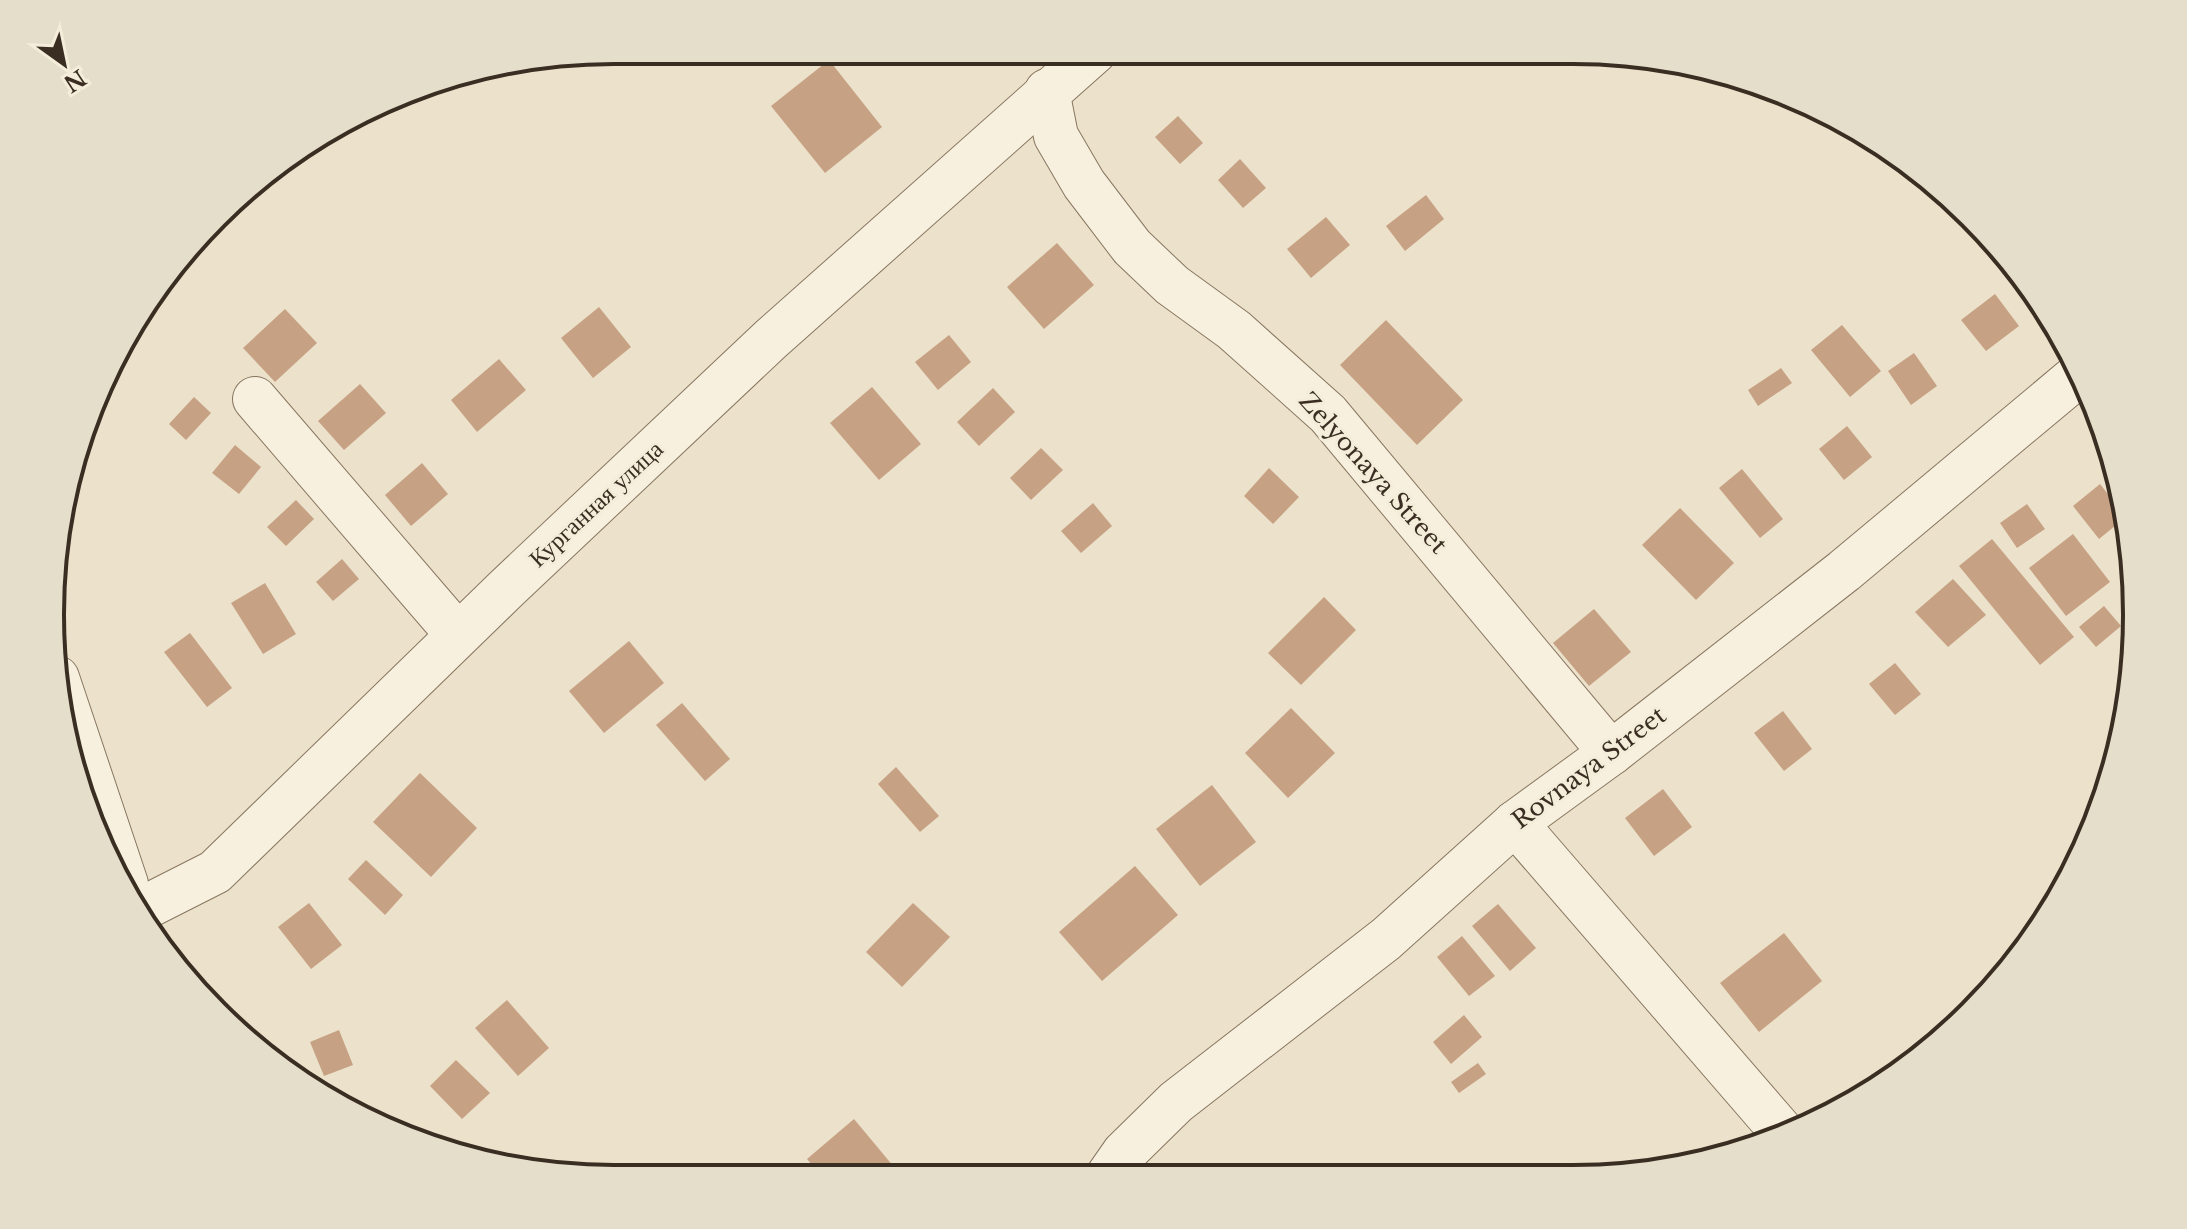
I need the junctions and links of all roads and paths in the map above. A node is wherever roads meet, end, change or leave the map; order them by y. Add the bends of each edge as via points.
1 (1079, 64) edge
2 (1047, 91) junction
3 (2071, 381) edge
4 (255, 399) dead end
5 (458, 635) junction
6 (82, 753) edge
7 (1611, 753) junction
8 (1515, 823) junction
9 (107, 827) edge
10 (148, 906) edge
11 (1777, 1125) edge
12 (1116, 1165) edge

1 - 2 street, Курганная улица
2 - 5 street, Курганная улица via 771,339
2 - 7 street, Zelyonaya Street via 1056,136 1084,184 1132,247 1328,414
3 - 7 street, Rovnaya Street via 1844,571
4 - 5 street
5 - 10 street, Курганная улица via 215,872
6 - 9 street
7 - 8 street, Rovnaya Street
8 - 11 street
8 - 12 street, Rovnaya Street via 1386,939 1176,1102

